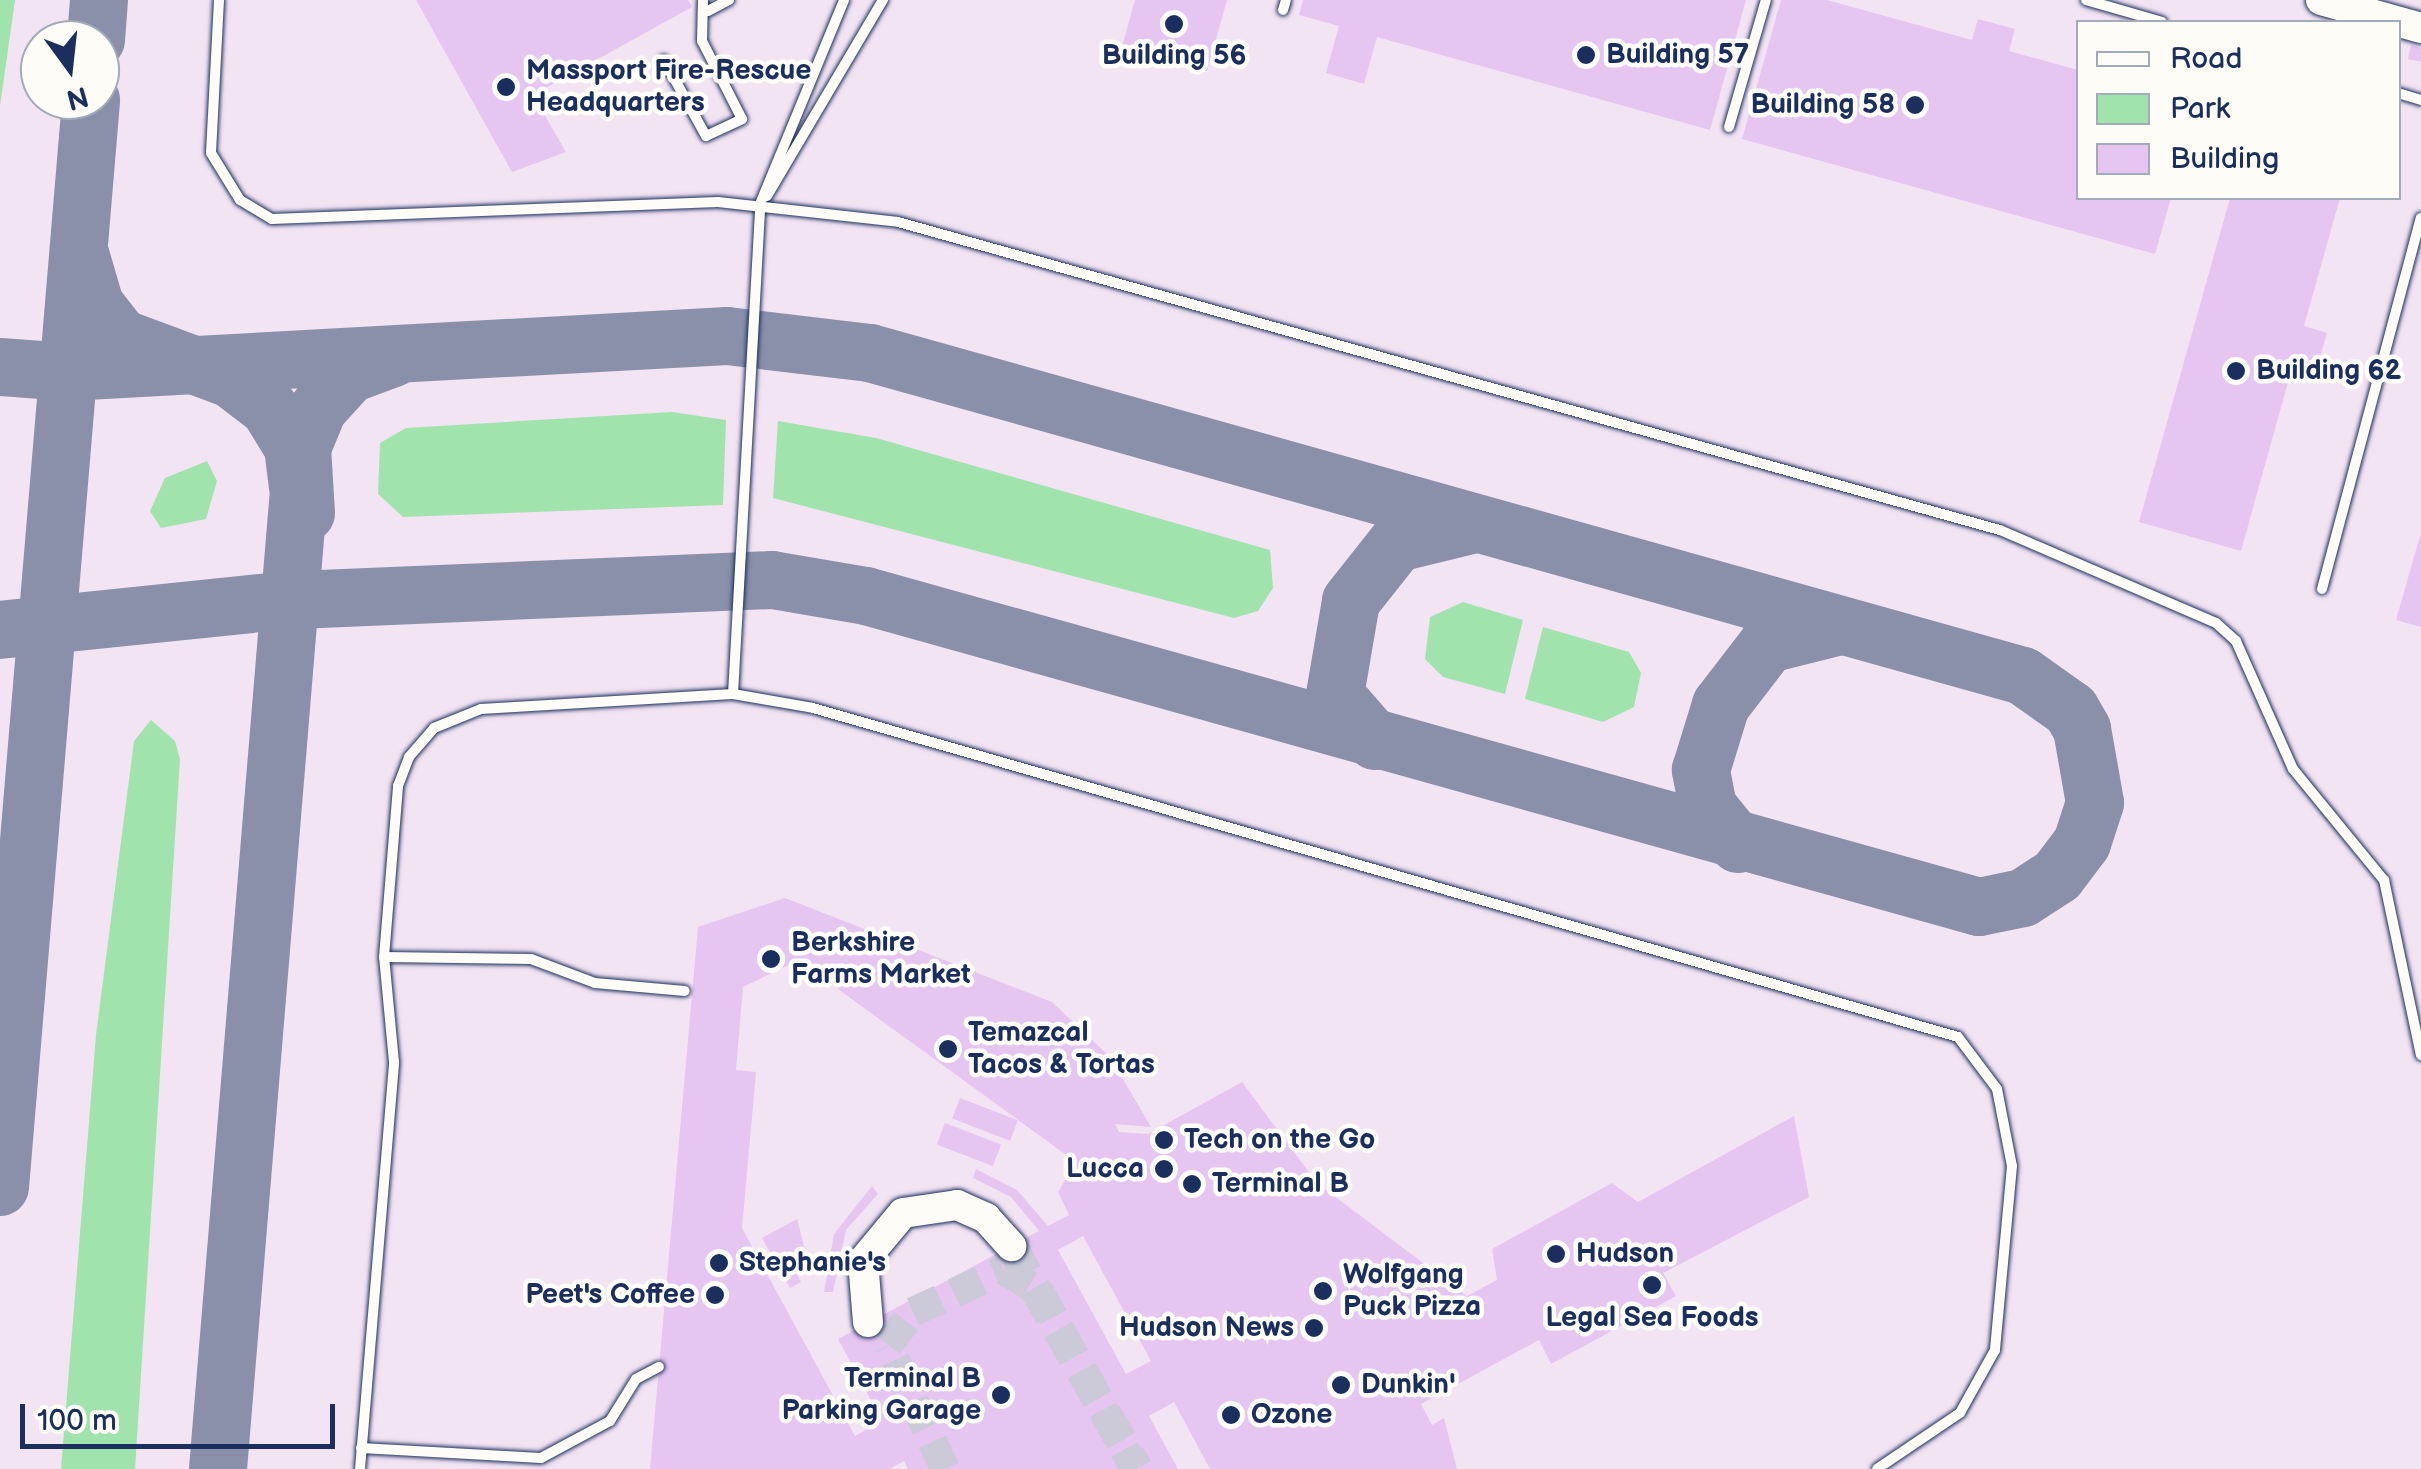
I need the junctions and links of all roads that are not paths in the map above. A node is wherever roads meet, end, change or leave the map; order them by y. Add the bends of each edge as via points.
1 (218, 0) edge
2 (729, 0) edge
3 (844, 0) edge
4 (883, 0) edge
5 (1766, 0) edge
6 (2086, 0) edge
7 (2321, 0) edge
8 (2101, 2) edge
9 (2359, 5) edge
10 (705, 6) edge
11 (2156, 20) edge
12 (2399, 20) edge
13 (664, 60) dead end
14 (1729, 128) dead end
15 (760, 204) junction
16 (2421, 218) edge
17 (2322, 589) dead end
18 (734, 694) junction
19 (384, 957) junction
20 (685, 991) dead end
21 (2421, 1055) edge
22 (1012, 1246) tunnel mouth
23 (868, 1322) dead end
24 (659, 1368) dead end
25 (362, 1448) junction
26 (360, 1469) edge
27 (1877, 1469) edge

1 - 15 lane via 211,153 240,200 272,219
2 - 10 lane
3 - 15 lane
4 - 15 lane via 850,71
5 - 14 lane
6 - 8 lane
7 - 9 main road
8 - 11 lane
9 - 12 main road
10 - 13 lane via 702,41 742,119 706,136
15 - 18 lane
15 - 21 lane via 970,240 2000,530 2216,623 2236,641 2293,769 2384,880
16 - 17 lane
18 - 19 lane via 480,709 434,728 398,786
18 - 27 lane via 832,713 1958,1037 1997,1089 2012,1166 1995,1350 1960,1414
19 - 20 lane via 531,958 595,983
19 - 25 lane via 394,1062
22 - 23 main road via 972,1209 903,1213 864,1261
24 - 25 lane via 636,1379 610,1421 540,1458
25 - 26 lane

